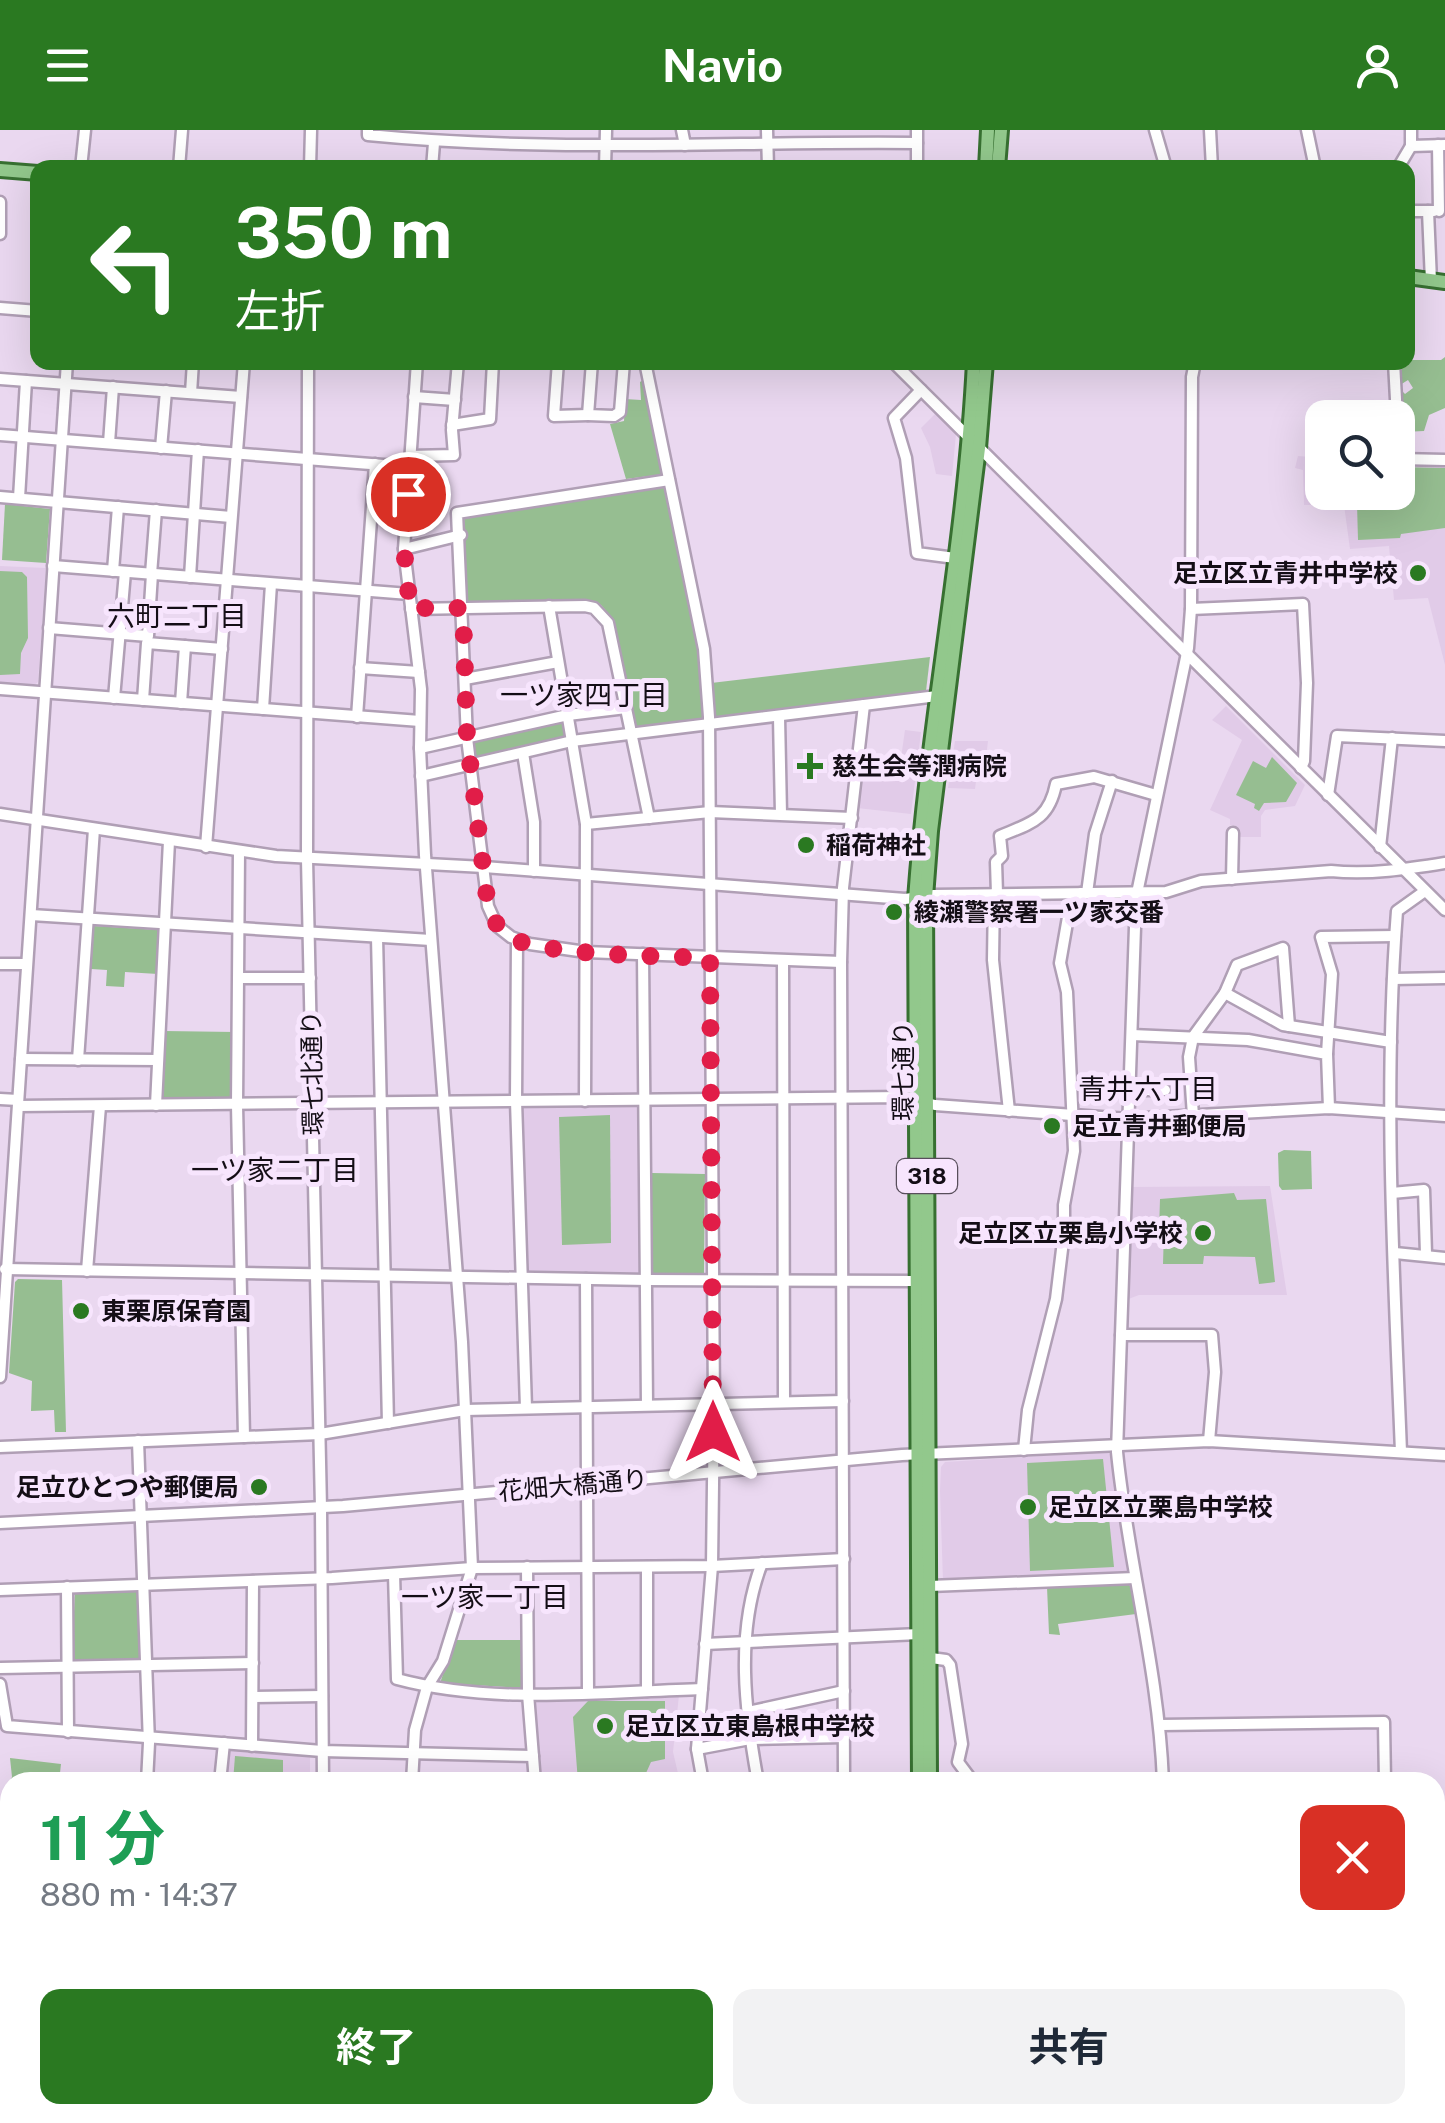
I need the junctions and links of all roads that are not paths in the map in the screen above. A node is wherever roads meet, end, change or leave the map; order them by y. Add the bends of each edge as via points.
1 (84, 130) edge
2 (182, 130) edge
3 (308, 130) edge
4 (368, 130) edge
5 (460, 130) edge
6 (504, 130) edge
7 (606, 130) edge
8 (682, 130) edge
9 (917, 130) edge
10 (988, 130) edge
11 (1000, 130) edge
12 (1154, 130) edge
13 (1210, 130) edge
14 (1307, 130) edge
15 (1411, 130) edge
16 (409, 134) edge
17 (767, 136) edge
18 (434, 142) junction
19 (917, 143) junction
20 (459, 144) junction
21 (504, 145) junction
22 (685, 145) junction
23 (1441, 145) edge
24 (1411, 146) junction
25 (606, 147) junction
26 (82, 160) edge
27 (180, 160) edge
28 (310, 160) edge
29 (433, 160) edge
30 (605, 160) edge
31 (917, 160) edge
32 (986, 160) edge
33 (998, 160) edge
34 (1163, 160) edge
35 (1212, 160) edge
36 (1313, 160) edge
37 (1403, 160) edge
38 (0, 170) edge
39 (30, 172) edge
40 (0, 202) edge
41 (1437, 211) edge
42 (0, 234) edge
43 (1438, 282) edge
44 (0, 308) edge
45 (30, 310) edge
46 (67, 370) edge
47 (192, 370) edge
48 (243, 370) edge
49 (308, 370) edge
50 (416, 370) edge
51 (457, 370) edge
52 (492, 370) edge
53 (557, 370) edge
54 (591, 370) edge
55 (623, 370) edge
56 (647, 370) edge
57 (901, 370) edge
58 (974, 370) edge
59 (985, 370) edge
60 (1193, 370) edge
61 (1395, 370) edge
62 (0, 379) edge
63 (26, 381) junction
64 (66, 384) junction
65 (112, 387) junction
66 (921, 390) junction
67 (166, 391) junction
68 (191, 393) junction
69 (240, 396) junction
70 (414, 396) junction
71 (455, 400) junction
72 (1397, 400) edge
73 (588, 415) junction
74 (452, 426) junction
75 (0, 435) edge
76 (23, 436) junction
77 (62, 440) junction
78 (974, 442) junction
79 (109, 443) junction
80 (162, 448) junction
81 (198, 450) junction
82 (236, 453) junction
83 (308, 458) junction
84 (1415, 459) edge
85 (1445, 460) edge
86 (410, 462) junction
87 (375, 464) junction
88 (669, 480) junction
89 (0, 497) edge
90 (19, 498) junction
91 (58, 502) junction
92 (118, 507) junction
93 (156, 510) junction
94 (194, 514) junction
95 (232, 517) junction
96 (460, 535) junction
97 (404, 549) junction
98 (955, 558) junction
99 (53, 566) junction
100 (119, 571) junction
101 (152, 574) junction
102 (190, 577) junction
103 (228, 580) junction
104 (271, 584) junction
105 (308, 586) junction
106 (365, 591) junction
107 (409, 594) junction
108 (549, 606) junction
109 (410, 608) junction
110 (463, 608) junction
111 (1191, 609) junction
112 (49, 628) junction
113 (120, 634) junction
114 (148, 639) junction
115 (185, 646) junction
116 (222, 649) junction
117 (1186, 655) junction
118 (558, 662) junction
119 (360, 668) junction
120 (419, 672) junction
121 (466, 679) junction
122 (0, 689) edge
123 (45, 693) junction
124 (937, 696) junction
125 (114, 698) junction
126 (143, 700) junction
127 (181, 703) junction
128 (864, 705) junction
129 (217, 706) junction
130 (626, 708) junction
131 (263, 709) junction
132 (307, 713) junction
133 (568, 715) junction
134 (779, 716) junction
135 (357, 717) junction
136 (420, 720) junction
137 (709, 723) junction
138 (632, 734) junction
139 (467, 738) junction
140 (1392, 738) junction
141 (572, 741) junction
142 (1445, 741) edge
143 (420, 748) junction
144 (522, 753) junction
145 (470, 765) junction
146 (1301, 768) junction
147 (421, 776) junction
148 (1112, 781) junction
149 (1156, 795) junction
150 (1328, 795) junction
151 (710, 812) junction
152 (0, 814) edge
153 (781, 814) junction
154 (649, 818) junction
155 (852, 818) junction
156 (38, 820) junction
157 (586, 824) junction
158 (94, 829) junction
159 (1233, 833) dead end
160 (169, 841) junction
161 (206, 846) junction
162 (1380, 847) junction
163 (239, 852) junction
164 (307, 858) junction
165 (1445, 863) edge
166 (426, 864) junction
167 (484, 867) junction
168 (1403, 869) junction
169 (534, 871) junction
170 (586, 876) junction
171 (1232, 879) junction
172 (710, 885) junction
173 (1425, 891) junction
174 (1136, 892) junction
175 (1084, 893) junction
176 (996, 894) junction
177 (842, 896) junction
178 (920, 898) junction
179 (1445, 910) edge
180 (31, 915) junction
181 (88, 918) junction
182 (164, 924) junction
183 (240, 928) junction
184 (308, 932) junction
185 (1395, 936) junction
186 (377, 937) junction
187 (430, 940) junction
188 (517, 940) junction
189 (586, 952) junction
190 (643, 954) junction
191 (710, 958) junction
192 (783, 961) junction
193 (841, 962) junction
194 (0, 964) edge
195 (26, 964) junction
196 (239, 978) junction
197 (310, 978) junction
198 (1445, 978) edge
199 (1393, 979) junction
200 (1225, 993) junction
201 (1289, 1026) junction
202 (1328, 1034) junction
203 (1132, 1035) junction
204 (1193, 1037) junction
205 (1391, 1042) junction
206 (1327, 1054) junction
207 (21, 1059) junction
208 (78, 1060) junction
209 (158, 1060) junction
210 (1130, 1090) junction
211 (1164, 1090) dead end
212 (784, 1098) junction
213 (843, 1098) junction
214 (0, 1099) edge
215 (710, 1099) junction
216 (645, 1100) junction
217 (920, 1100) junction
218 (584, 1101) junction
219 (442, 1102) junction
220 (516, 1102) junction
221 (18, 1103) junction
222 (381, 1103) junction
223 (312, 1104) junction
224 (156, 1105) junction
225 (236, 1105) junction
226 (100, 1106) junction
227 (1329, 1108) junction
228 (1009, 1111) junction
229 (1389, 1111) junction
230 (1074, 1116) junction
231 (1192, 1116) junction
232 (1445, 1116) edge
233 (1128, 1119) junction
234 (1392, 1193) junction
235 (4, 1233) edge
236 (1394, 1253) junction
237 (1426, 1254) junction
238 (1445, 1258) edge
239 (5, 1269) junction
240 (88, 1270) junction
241 (240, 1273) junction
242 (316, 1274) junction
243 (385, 1276) junction
244 (456, 1276) junction
245 (522, 1278) junction
246 (586, 1279) junction
247 (646, 1280) junction
248 (712, 1281) junction
249 (916, 1281) junction
250 (784, 1282) junction
251 (842, 1282) junction
252 (2, 1319) edge
253 (1121, 1336) junction
254 (1, 1364) edge
255 (0, 1377) edge
256 (843, 1401) junction
257 (784, 1402) junction
258 (714, 1404) junction
259 (648, 1405) junction
260 (586, 1407) junction
261 (526, 1408) junction
262 (465, 1410) junction
263 (388, 1423) junction
264 (320, 1434) junction
265 (244, 1437) junction
266 (1209, 1441) junction
267 (138, 1442) junction
268 (1117, 1446) junction
269 (0, 1448) edge
270 (1024, 1450) junction
271 (1401, 1452) junction
272 (924, 1455) junction
273 (1445, 1455) edge
274 (843, 1460) junction
275 (713, 1472) junction
276 (586, 1484) junction
277 (469, 1495) junction
278 (322, 1508) junction
279 (140, 1516) junction
280 (0, 1523) edge
281 (844, 1560) junction
282 (762, 1563) junction
283 (712, 1566) junction
284 (526, 1567) junction
285 (587, 1567) junction
286 (647, 1567) junction
287 (472, 1568) junction
288 (394, 1574) junction
289 (322, 1578) junction
290 (1135, 1578) junction
291 (252, 1580) junction
292 (143, 1585) junction
293 (930, 1586) junction
294 (67, 1587) junction
295 (0, 1590) edge
296 (919, 1634) junction
297 (844, 1636) junction
298 (747, 1641) junction
299 (705, 1644) junction
300 (930, 1658) junction
301 (253, 1663) junction
302 (145, 1665) junction
303 (68, 1667) junction
304 (0, 1668) edge
305 (0, 1684) edge
306 (427, 1688) junction
307 (702, 1689) junction
308 (648, 1691) junction
309 (844, 1691) junction
310 (588, 1693) junction
311 (528, 1694) junction
312 (252, 1696) junction
313 (322, 1696) junction
314 (748, 1712) junction
315 (1161, 1724) junction
316 (68, 1732) junction
317 (844, 1736) junction
318 (148, 1738) junction
319 (750, 1738) junction
320 (224, 1743) junction
321 (252, 1746) junction
322 (696, 1749) junction
323 (322, 1751) junction
324 (412, 1753) junction
325 (533, 1756) junction
326 (146, 1772) edge
327 (221, 1772) edge
328 (322, 1772) edge
329 (412, 1772) edge
330 (534, 1772) edge
331 (702, 1772) edge
332 (756, 1772) edge
333 (844, 1772) edge
334 (920, 1772) edge
335 (930, 1772) edge
336 (966, 1772) edge
337 (1163, 1772) edge
338 (1385, 1772) edge

1 - 26 street
2 - 27 street
3 - 28 street
4 - 16 street
5 - 20 street
6 - 21 street
7 - 25 street
8 - 22 street
9 - 19 street
10 - 32 main road
11 - 33 main road
12 - 34 street
13 - 35 street
14 - 36 street
15 - 24 street
16 - 18 street
17 - 19 street
17 - 22 street
18 - 20 street
18 - 29 street
19 - 31 street
20 - 21 street
21 - 25 street
22 - 25 street
23 - 24 street
23 - 41 street
24 - 37 street
25 - 30 street
38 - 39 main road
40 - 42 street
41 - 43 street
44 - 45 street
46 - 64 street
47 - 68 street
48 - 69 street
49 - 83 street, 環七北通り
50 - 70 street
51 - 71 street
52 - 74 street via 490,419
53 - 73 street via 554,416
54 - 73 street
55 - 73 street via 620,412
56 - 88 street
57 - 66 street
58 - 78 main road, 環七通り / 318
59 - 78 main road, 環七通り / 318
60 - 111 street
61 - 72 street
62 - 63 street
63 - 64 street
63 - 76 street
64 - 65 street
64 - 77 street
65 - 67 street
65 - 79 street
66 - 78 street
66 - 98 street via 894,418 906,458 917,553
67 - 68 street
67 - 80 street
68 - 69 street
69 - 82 street
70 - 71 street
70 - 86 street
71 - 74 street
74 - 86 street via 454,455
75 - 76 street
76 - 77 street
76 - 90 street
77 - 79 street
77 - 91 street
78 - 98 main road, 環七通り / 318
78 - 117 street
78 - 178 main road, 環七通り / 318
79 - 80 street
80 - 81 street
81 - 82 street
81 - 94 street
82 - 83 street
82 - 95 street
83 - 87 street
83 - 105 street, 環七北通り
84 - 85 street
86 - 87 street
86 - 97 street
87 - 106 street
88 - 96 street via 457,513
88 - 137 street via 704,649
89 - 90 street
90 - 91 street
91 - 92 street
91 - 99 street
92 - 93 street
92 - 100 street
93 - 94 street
93 - 101 street
94 - 95 street
94 - 102 street
95 - 103 street
96 - 97 street
96 - 110 street
97 - 107 street
98 - 124 main road, 環七通り / 318
99 - 100 street
99 - 112 street
100 - 101 street
100 - 113 street
101 - 102 street
101 - 114 street
102 - 103 street
103 - 104 street
103 - 116 street
104 - 105 street
104 - 131 street
105 - 106 street
105 - 132 street, 環七北通り
106 - 107 street
106 - 119 street
107 - 109 street
108 - 110 street
108 - 118 street
108 - 130 street via 585,606 604,615
109 - 110 street
109 - 120 street
110 - 121 street
111 - 117 street
111 - 146 street via 1303,604
112 - 113 street
112 - 123 street
113 - 114 street
113 - 125 street
114 - 115 street
114 - 126 street
115 - 116 street
115 - 127 street
116 - 129 street
117 - 146 street
117 - 149 street
118 - 121 street
118 - 133 street
119 - 120 street
119 - 135 street
120 - 136 street
121 - 139 street
122 - 123 street
123 - 125 street
123 - 156 street
124 - 128 street
124 - 178 main road, 環七通り / 318
125 - 126 street
126 - 127 street
127 - 129 street
128 - 134 street
128 - 155 street
129 - 131 street
129 - 161 street
130 - 133 street
130 - 138 street
131 - 132 street
132 - 135 street
132 - 164 street, 環七北通り
133 - 139 street
133 - 141 street
134 - 137 street
134 - 153 street
135 - 136 street
136 - 143 street
137 - 138 street
137 - 151 street
138 - 141 street
138 - 154 street
139 - 143 street
139 - 145 street
140 - 142 street
140 - 150 street via 1337,736
140 - 162 street
141 - 144 street
141 - 157 street
143 - 147 street
144 - 145 street
144 - 169 street
145 - 147 street
145 - 167 street
146 - 150 street
147 - 166 street
148 - 149 street
148 - 175 street
148 - 176 street via 1056,784 1051,806 1035,821 1000,836
149 - 174 street
150 - 162 street
151 - 153 street
151 - 154 street
151 - 172 street
152 - 156 street
153 - 155 street
154 - 157 street
155 - 177 street
156 - 158 street
156 - 180 street
157 - 170 street
158 - 160 street
158 - 181 street
159 - 171 street
160 - 161 street
160 - 182 street
161 - 163 street
162 - 168 street
163 - 164 street
163 - 183 street
164 - 166 street
164 - 184 street, 環七北通り
165 - 168 street
166 - 167 street
166 - 187 street
167 - 169 street
167 - 188 street via 492,916
168 - 171 street
168 - 173 street
169 - 170 street
170 - 172 street
170 - 189 street
171 - 174 street
172 - 177 street
172 - 191 street
173 - 179 street
173 - 185 street via 1397,911
174 - 175 street
174 - 203 street
175 - 176 street
175 - 230 street via 1068,917 1060,962
176 - 178 street
176 - 228 street via 992,960
177 - 178 street
177 - 193 street
178 - 217 main road, 環七通り / 318
180 - 181 street
180 - 195 street
181 - 182 street
181 - 208 street
182 - 183 street
182 - 209 street
183 - 184 street
183 - 196 street
184 - 186 street
184 - 197 street, 環七北通り
185 - 199 street
185 - 202 street via 1321,938 1332,974
186 - 187 street
186 - 222 street
187 - 219 street
188 - 189 street
188 - 220 street
189 - 190 street
189 - 218 street
190 - 191 street
190 - 216 street
191 - 192 street
191 - 215 street
192 - 193 street
192 - 212 street
193 - 213 street
194 - 195 street
195 - 207 street
196 - 197 street
196 - 225 street
197 - 223 street, 環七北通り
198 - 199 street
199 - 205 street
200 - 201 street
200 - 201 street via 1237,965 1283,948
200 - 204 street
201 - 202 street
202 - 205 street
202 - 206 street
203 - 204 street
203 - 210 street
204 - 206 street
204 - 231 street
205 - 229 street
206 - 227 street
207 - 208 street
207 - 221 street
208 - 209 street
209 - 224 street
210 - 211 street
210 - 233 street
212 - 213 street
212 - 215 street
212 - 250 street
213 - 217 street
213 - 251 street
214 - 221 street
215 - 216 street
215 - 248 street
216 - 218 street
216 - 247 street
217 - 228 street
217 - 249 main road, 環七通り / 318
217 - 272 main road, 環七通り / 318
218 - 220 street
219 - 220 street
219 - 222 street
219 - 244 street
220 - 245 street
221 - 226 street
221 - 235 street
222 - 223 street
222 - 243 street
223 - 225 street
223 - 242 street, 環七北通り
224 - 225 street
224 - 226 street
225 - 241 street
226 - 240 street
227 - 229 street
227 - 231 street
228 - 230 street
229 - 232 street
229 - 234 street
230 - 233 street
230 - 270 street via 1056,1299
231 - 233 street
233 - 253 street
234 - 236 street
234 - 237 street via 1424,1190
235 - 239 street
236 - 237 street
236 - 271 street
237 - 238 street
239 - 240 street
239 - 252 street
240 - 241 street
241 - 242 street
241 - 265 street
242 - 243 street
242 - 264 street, 環七北通り
243 - 244 street
243 - 263 street
244 - 245 street
244 - 262 street
245 - 246 street
245 - 261 street
246 - 247 street
246 - 260 street
247 - 248 street
247 - 259 street
248 - 250 street
248 - 258 street
249 - 251 street
249 - 272 main road, 環七通り / 318
250 - 251 street
250 - 257 street
251 - 256 street
252 - 254 street
253 - 266 street via 1212,1335
253 - 268 street
254 - 255 street
256 - 257 street
256 - 274 street
257 - 258 street
258 - 259 street
258 - 275 street
259 - 260 street
260 - 261 street
260 - 276 street
261 - 262 street
262 - 263 street
262 - 277 street
263 - 264 street
264 - 265 street
264 - 278 street, 環七北通り
265 - 267 street
266 - 268 street, 花畑大橋通り
266 - 271 street, 花畑大橋通り
267 - 269 street
267 - 279 street
268 - 270 street, 花畑大橋通り
268 - 290 street
270 - 272 street, 花畑大橋通り
271 - 273 street, 花畑大橋通り
272 - 274 street, 花畑大橋通り
272 - 293 main road, 環七通り / 318
272 - 296 main road, 環七通り / 318
274 - 275 street, 花畑大橋通り
274 - 281 street
275 - 276 street, 花畑大橋通り
275 - 283 street
276 - 277 street, 花畑大橋通り
276 - 285 street
277 - 278 street, 花畑大橋通り
277 - 287 street
278 - 279 street, 花畑大橋通り
278 - 289 street, 環七北通り
279 - 280 street, 花畑大橋通り
279 - 292 street
281 - 282 street
281 - 297 street
282 - 283 street
282 - 298 street
283 - 286 street
283 - 299 street
284 - 285 street
284 - 287 street
284 - 311 street
285 - 286 street
285 - 310 street
286 - 308 street
287 - 288 street
287 - 306 street
288 - 289 street
288 - 306 street via 397,1679
289 - 291 street
289 - 313 street, 環七北通り
290 - 293 street
290 - 315 street
291 - 292 street
291 - 301 street
292 - 294 street
292 - 302 street
293 - 300 main road, 環七通り / 318
294 - 295 street
294 - 303 street
296 - 297 street
296 - 334 main road, 環七通り / 318
297 - 298 street
297 - 309 street
298 - 299 street
298 - 314 street
299 - 307 street
300 - 335 main road, 環七通り / 318
300 - 336 street via 950,1665 962,1744 958,1762
301 - 302 street
301 - 312 street
302 - 303 street
302 - 318 street
303 - 304 street
303 - 316 street
305 - 316 street via 6,1726
306 - 311 street
306 - 324 street
307 - 308 street
307 - 322 street
308 - 310 street
309 - 314 street
309 - 317 street
310 - 311 street
311 - 325 street
312 - 313 street
312 - 321 street
313 - 323 street, 環七北通り
314 - 319 street
315 - 337 street
315 - 338 street via 1384,1722
316 - 318 street
317 - 319 street
317 - 333 street
318 - 320 street
318 - 326 street
319 - 322 street
319 - 332 street
320 - 321 street
320 - 327 street
321 - 323 street
322 - 331 street
323 - 324 street
323 - 328 street, 環七北通り
324 - 325 street
324 - 329 street
325 - 330 street

